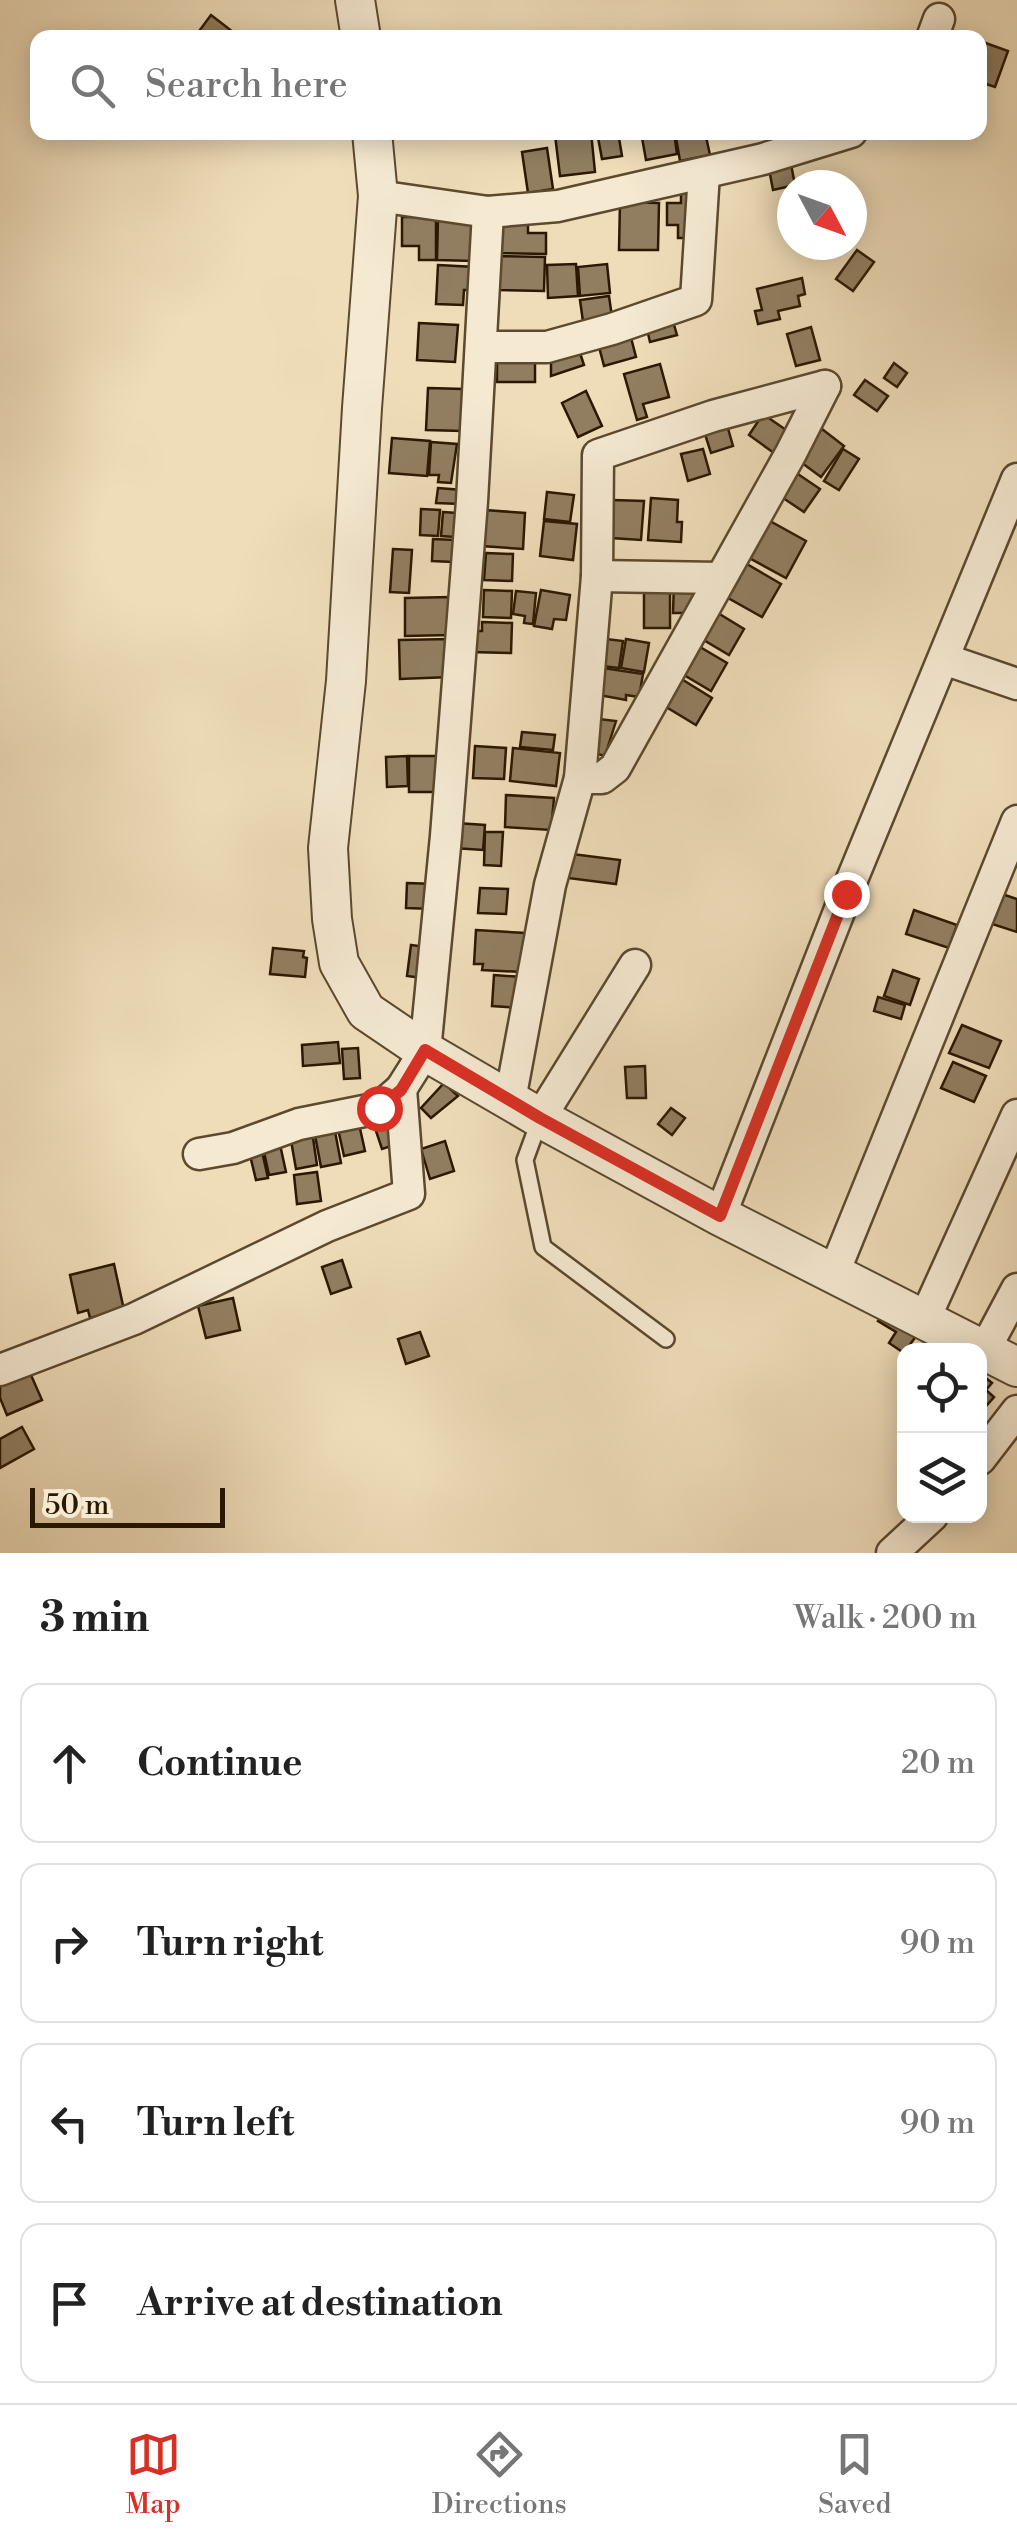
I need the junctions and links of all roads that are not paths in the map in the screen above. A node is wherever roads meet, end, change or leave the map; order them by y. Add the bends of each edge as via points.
1 (355, 0) edge
2 (360, 30) edge
3 (373, 140) edge
4 (823, 140) edge
5 (704, 173) junction
6 (378, 196) junction
7 (488, 212) junction
8 (481, 347) junction
9 (1017, 479) edge
10 (596, 576) junction
11 (720, 578) junction
12 (944, 659) junction
13 (1017, 684) edge
14 (580, 778) junction
15 (1017, 822) edge
16 (635, 965) dead end
17 (425, 1050) junction
18 (401, 1090) junction
19 (525, 1109) junction
20 (1017, 1115) edge
21 (199, 1154) dead end
22 (720, 1216) junction
23 (833, 1275) junction
24 (1017, 1290) edge
25 (925, 1318) junction
26 (666, 1339) dead end
27 (1000, 1359) edge
28 (0, 1370) edge
29 (1017, 1412) edge
30 (987, 1450) edge
31 (924, 1523) edge
32 (892, 1553) edge

1 - 2 street
3 - 6 street
4 - 5 street
5 - 7 street via 558,206
5 - 8 street via 696,300 547,347
6 - 7 street
6 - 17 street via 346,681 328,848 339,964 366,1011
7 - 8 street
8 - 17 street
9 - 12 street
10 - 11 street
10 - 11 street via 598,455 824,386
10 - 14 street
11 - 14 street via 615,768 602,778
12 - 13 street
12 - 22 street
14 - 19 street via 550,886
15 - 23 street
16 - 19 street
17 - 18 street
17 - 19 street
18 - 21 street via 379,1108
18 - 28 street via 409,1194 134,1319
19 - 22 street
19 - 26 lane via 525,1160 543,1247
20 - 25 street
22 - 23 street
23 - 25 street
24 - 27 street
25 - 27 street
29 - 30 street
31 - 32 street

